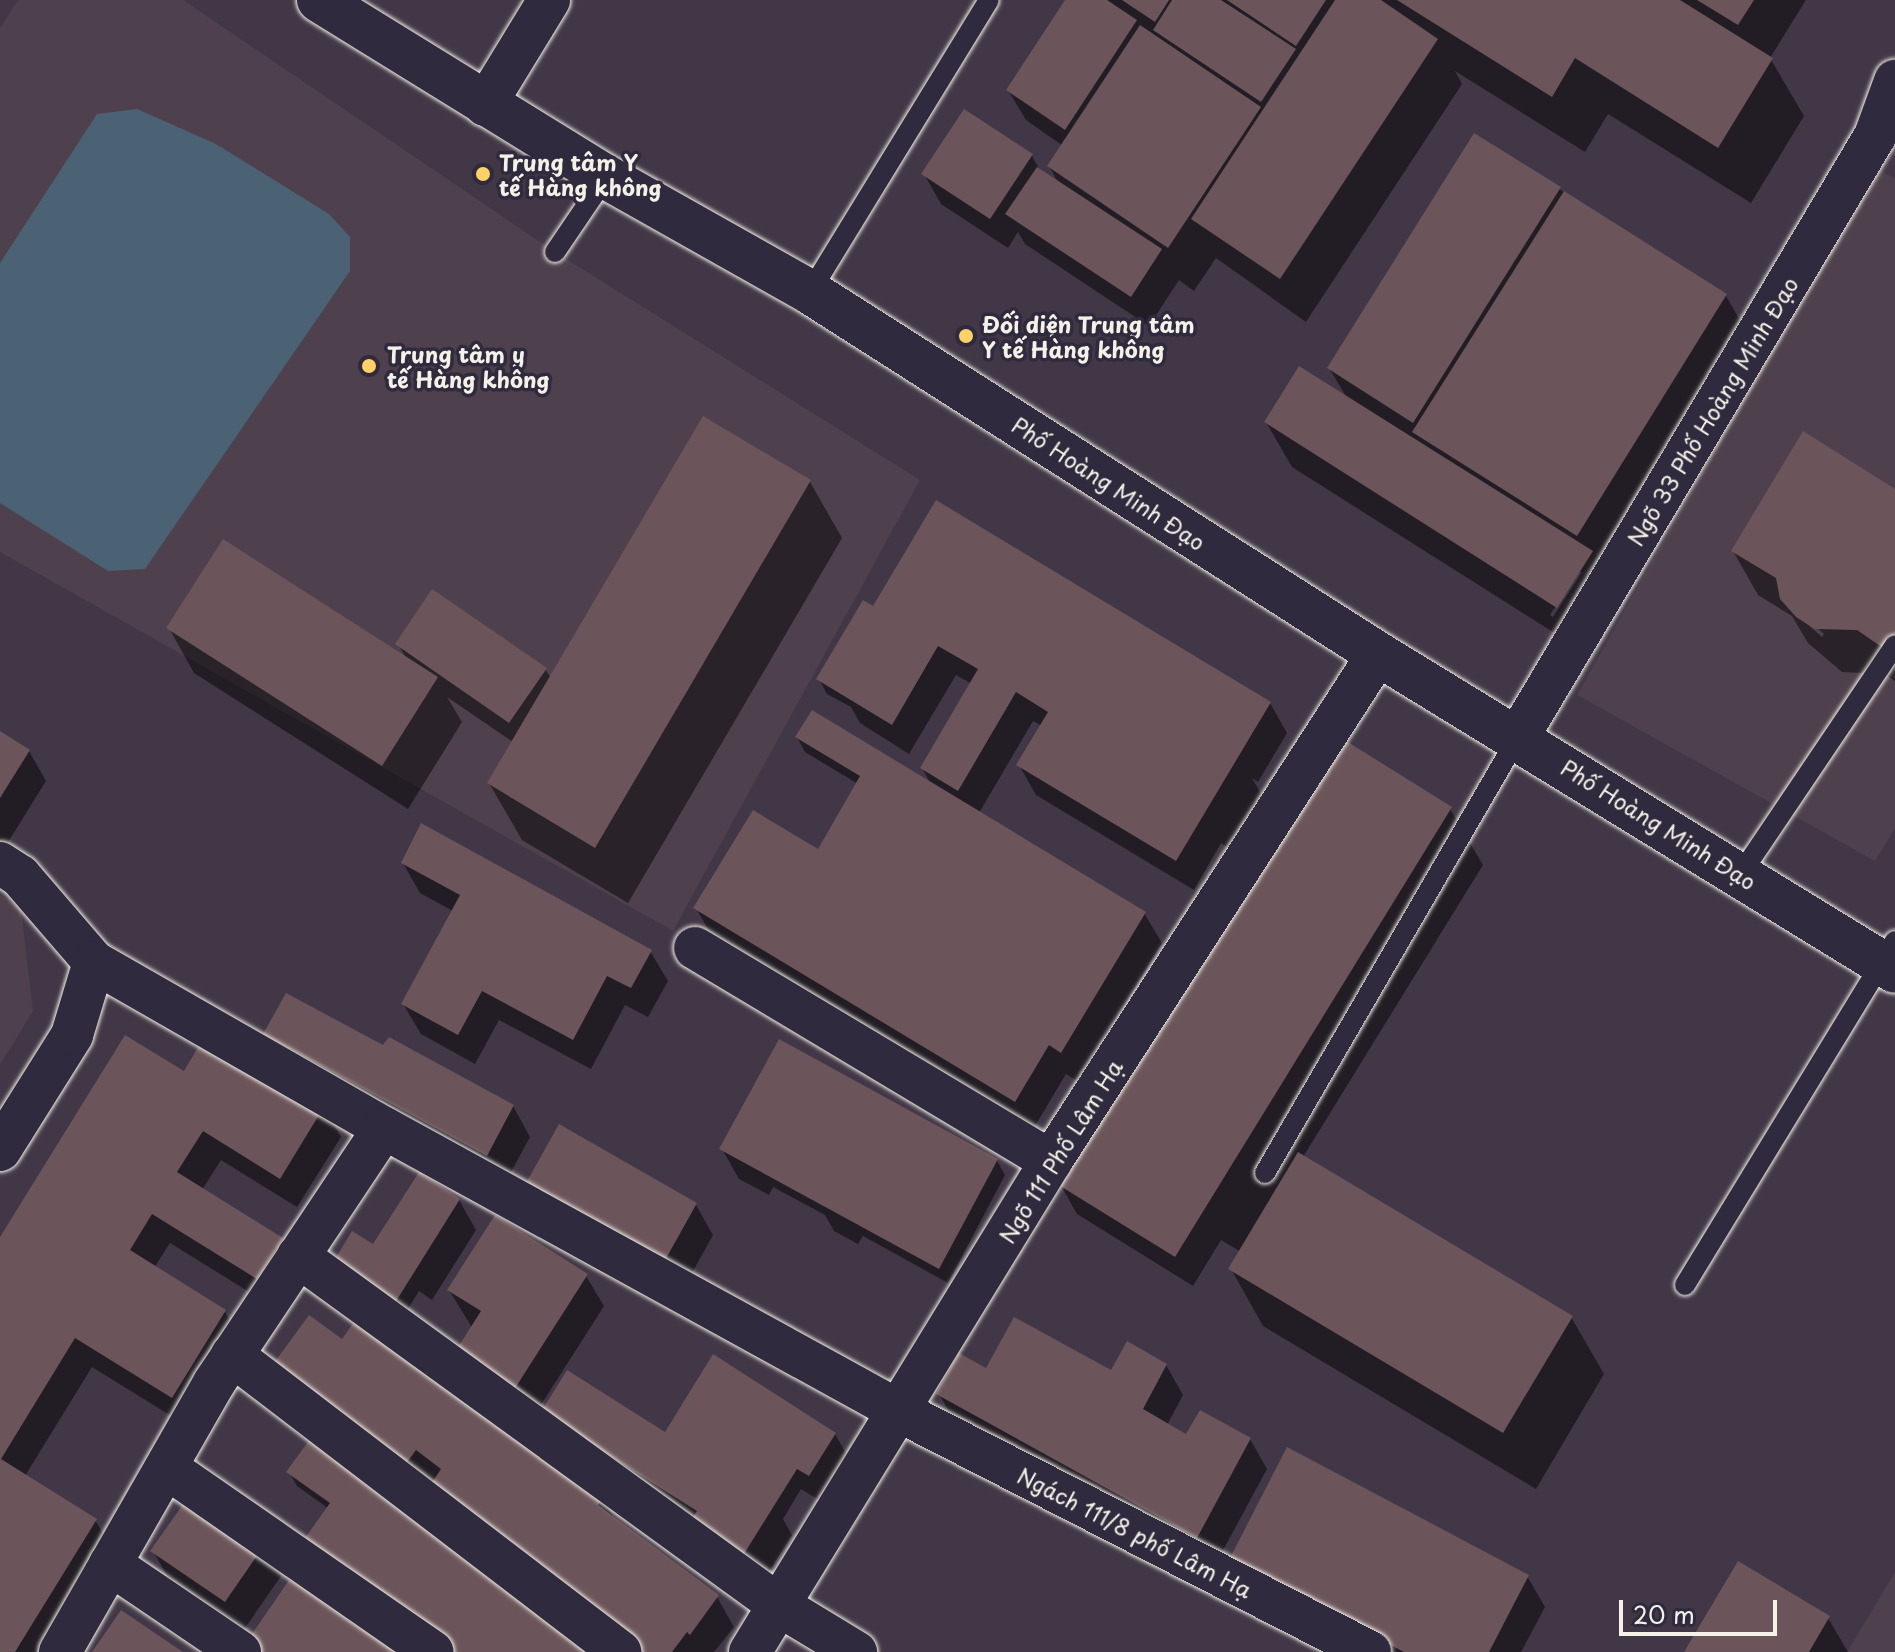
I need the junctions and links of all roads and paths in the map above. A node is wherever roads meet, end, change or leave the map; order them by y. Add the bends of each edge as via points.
1 (319, 0) edge
2 (549, 0) edge
3 (989, 0) edge
4 (1895, 81) edge
5 (485, 105) junction
6 (606, 177) junction
7 (555, 252) dead end
8 (810, 292) junction
9 (1895, 645) edge
10 (1378, 654) junction
11 (1518, 737) junction
12 (0, 863) edge
13 (1740, 875) junction
14 (695, 948) dead end
15 (1891, 959) edge
16 (94, 962) junction
17 (384, 1128) junction
18 (0, 1150) edge
19 (1051, 1161) junction
20 (1265, 1173) dead end
21 (298, 1256) junction
22 (1685, 1285) dead end
23 (232, 1355) junction
24 (901, 1412) junction
25 (167, 1468) junction
26 (110, 1564) junction
27 (780, 1606) junction
28 (60, 1652) edge
29 (240, 1652) edge
30 (433, 1652) edge
31 (621, 1652) edge
32 (750, 1652) edge
33 (856, 1652) edge
34 (1370, 1652) edge

1 - 5 street, Phố Hoàng Minh Đạo
2 - 5 street
3 - 8 lane
4 - 11 street, Ngõ 33 Phố Hoàng Minh Đạo via 1875,136
5 - 6 street, Phố Hoàng Minh Đạo
6 - 7 lane
6 - 8 street, Phố Hoàng Minh Đạo
8 - 10 street, Phố Hoàng Minh Đạo
9 - 13 lane
10 - 11 street, Phố Hoàng Minh Đạo
10 - 19 street, Ngõ 111 Phố Lâm Hạ
11 - 13 street, Phố Hoàng Minh Đạo
11 - 20 lane
12 - 16 street, Ngách 111/8 phố Lâm Hạ via 20,876
13 - 15 street, Phố Hoàng Minh Đạo
14 - 19 street
15 - 22 lane
16 - 17 street, Ngách 111/8 phố Lâm Hạ
16 - 18 street via 72,1035
17 - 21 street
17 - 24 street, Ngách 111/8 phố Lâm Hạ
19 - 24 street, Ngõ 111 Phố Lâm Hạ
21 - 23 street
21 - 27 street
23 - 25 street
23 - 31 street
24 - 27 street, Ngõ 111 Phố Lâm Hạ
24 - 34 street, Ngách 111/8 phố Lâm Hạ
25 - 26 street
25 - 30 street
26 - 28 street
26 - 29 street
27 - 32 street, Ngõ 111 Phố Lâm Hạ
27 - 33 street

